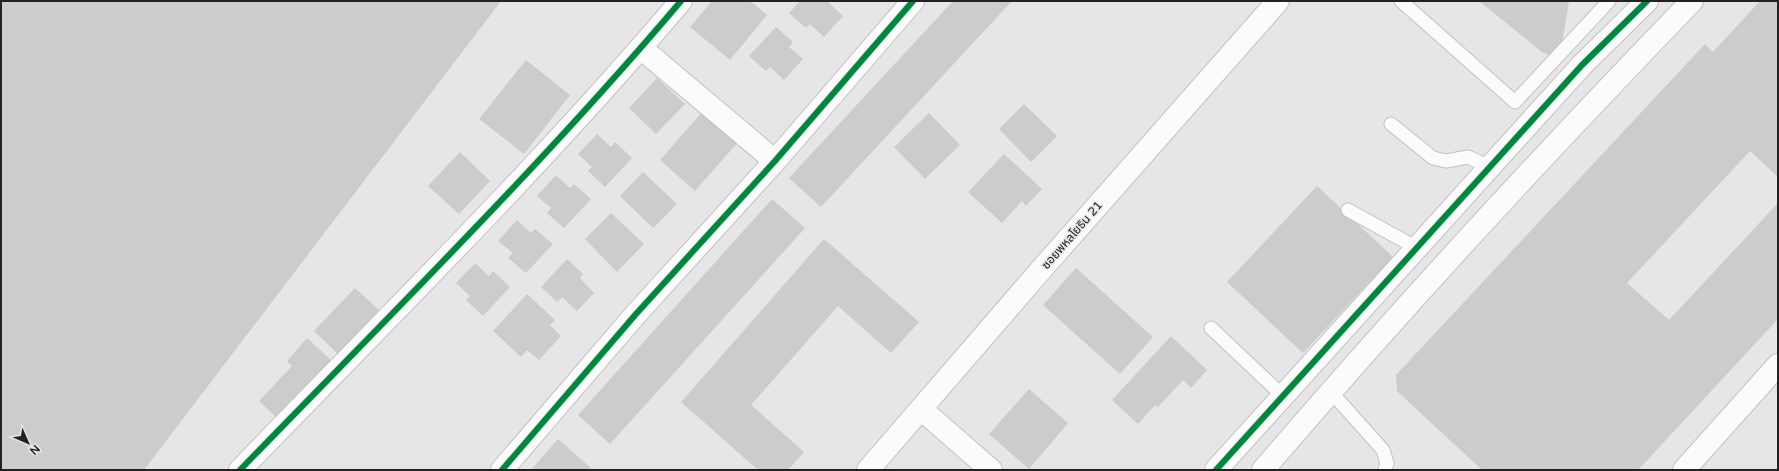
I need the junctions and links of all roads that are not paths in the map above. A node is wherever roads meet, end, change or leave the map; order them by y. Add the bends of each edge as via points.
1 (681, 1) edge
2 (913, 1) edge
3 (1278, 1) edge
4 (1401, 1) edge
5 (1609, 1) edge
6 (1647, 1) edge
7 (1692, 1) edge
8 (641, 48) junction
9 (1391, 124) dead end
10 (775, 161) junction
11 (1490, 167) junction
12 (1348, 210) dead end
13 (1417, 248) junction
14 (1211, 328) dead end
15 (1778, 365) edge
16 (1332, 393) junction
17 (1283, 396) junction
18 (921, 409) junction
19 (240, 470) edge
20 (502, 470) edge
21 (868, 470) edge
22 (991, 470) edge
23 (1216, 470) edge
24 (1263, 470) edge
25 (1385, 470) edge
26 (1684, 470) edge

1 - 8 street
2 - 10 street
3 - 18 street, ซอยพหลโยธิน 21
4 - 5 lane via 1516,102
6 - 11 street via 1582,65
7 - 16 street via 1569,128
8 - 10 street
8 - 19 street via 585,112 436,270
9 - 11 lane via 1433,158 1446,161 1468,158
10 - 20 street via 636,314
11 - 13 street
12 - 13 lane
13 - 17 street
14 - 17 lane
15 - 26 street
16 - 24 street
16 - 25 lane via 1383,450 1387,464
17 - 23 street
18 - 21 street, ซอยพหลโยธิน 21
18 - 22 street

